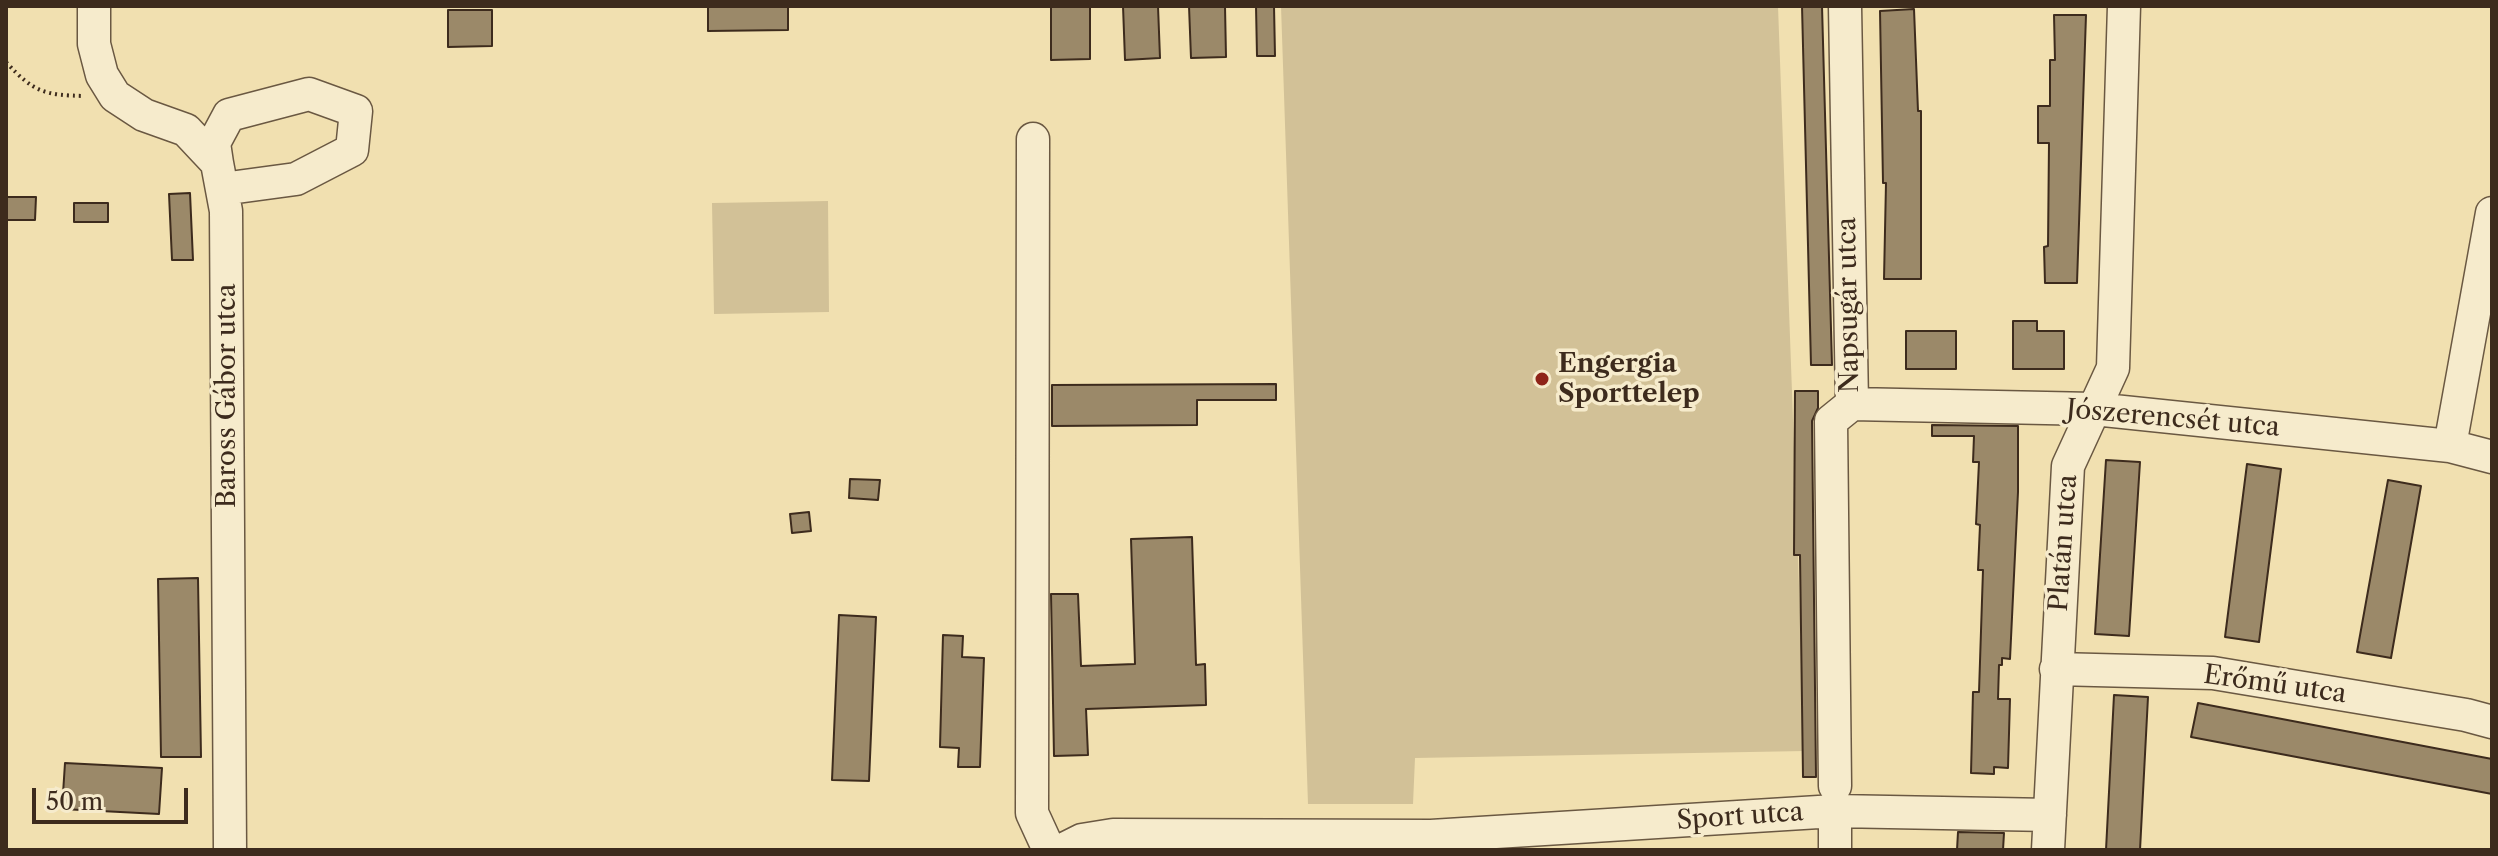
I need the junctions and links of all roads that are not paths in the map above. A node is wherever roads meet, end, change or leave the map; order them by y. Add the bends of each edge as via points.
1 (94, 6) edge
2 (1845, 6) edge
3 (2124, 6) edge
4 (1033, 139) dead end
5 (2492, 213) edge
6 (1852, 404) junction
7 (2094, 409) junction
8 (2450, 446) junction
9 (2492, 457) edge
10 (2056, 669) junction
11 (2492, 722) edge
12 (1835, 798) junction
13 (2050, 815) junction
14 (1432, 843) edge
15 (230, 850) edge
16 (1049, 850) edge
17 (1062, 850) edge
18 (1835, 850) edge
19 (2048, 850) edge

1 - 15 street, Baross Gábor utca via 94,44 102,75 115,96 144,115 186,130 220,176 226,211
2 - 6 street, Napsugár utca
3 - 7 street, Platán utca via 2113,368
4 - 16 street via 1032,813
5 - 8 street
6 - 7 street, Jószerencsét utca
6 - 12 street, Napsugár utca via 1831,421
7 - 8 street, Jószerencsét utca
7 - 10 street, Platán utca via 2068,466
8 - 9 street, Jószerencsét utca
10 - 11 street, Erőmű utca via 2213,673
10 - 13 street, Platán utca
12 - 13 street, Sport utca
12 - 14 street, Sport utca
12 - 18 street, Napsugár utca
13 - 19 street, Platán utca
14 - 17 street, Sport utca via 1113,835

